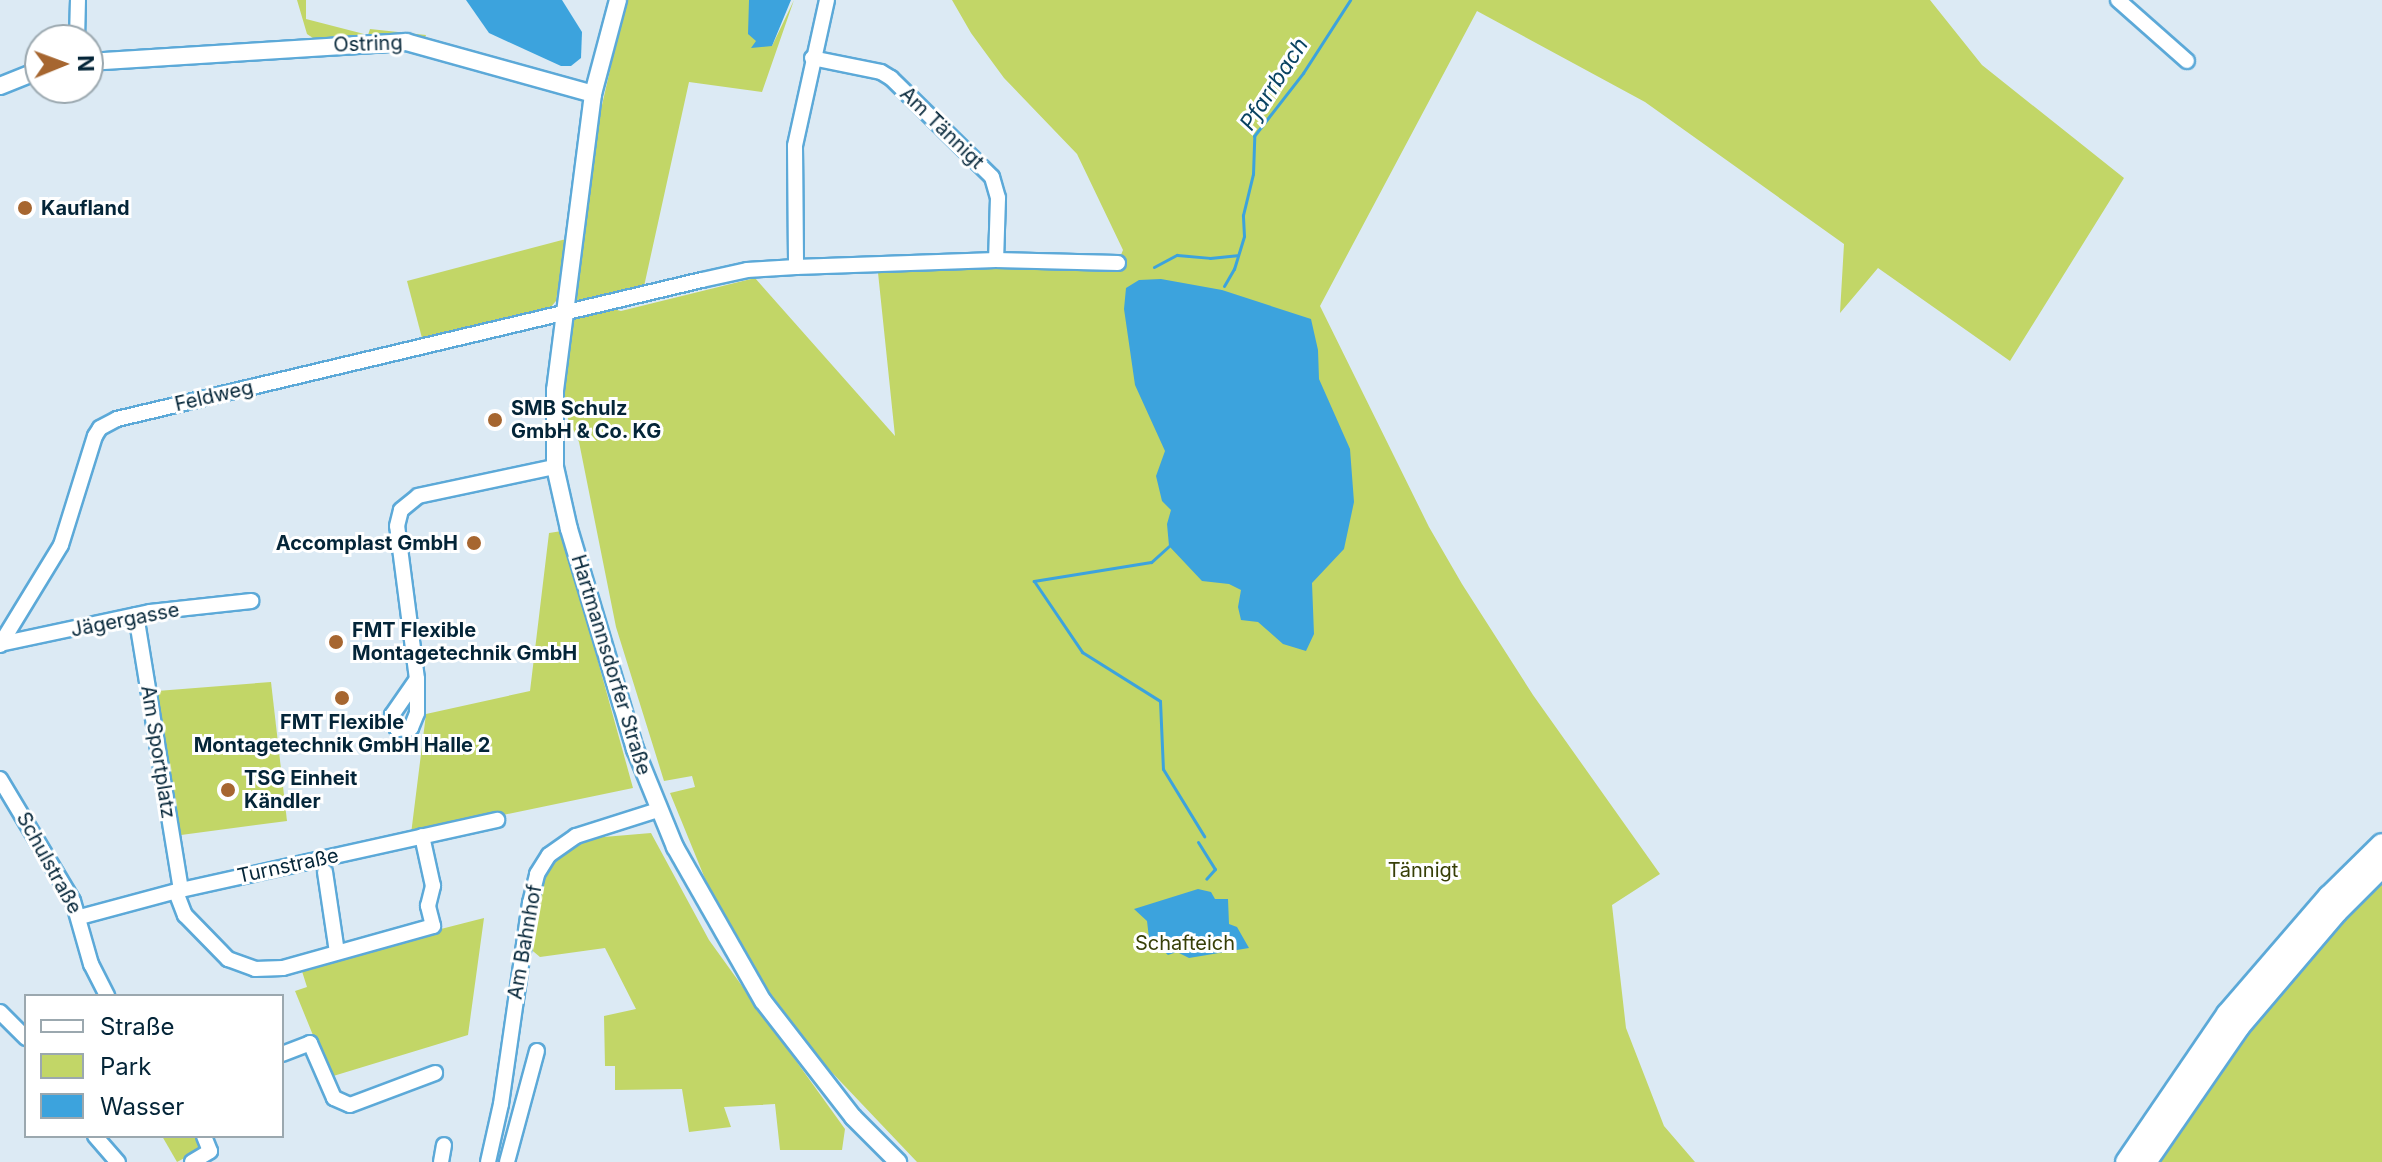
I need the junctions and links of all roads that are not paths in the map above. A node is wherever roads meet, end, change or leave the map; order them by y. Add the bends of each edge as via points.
1 (78, 0) edge
2 (618, 0) edge
3 (827, 0) edge
4 (2118, 0) edge
5 (77, 24) edge
6 (812, 58) junction
7 (104, 61) edge
8 (2187, 61) dead end
9 (24, 76) edge
10 (0, 86) edge
11 (593, 94) junction
12 (996, 260) junction
13 (1118, 263) dead end
14 (796, 267) junction
15 (565, 312) junction
16 (555, 467) junction
17 (251, 601) dead end
18 (136, 615) junction
19 (0, 644) edge
20 (417, 679) dead end
21 (0, 779) edge
22 (658, 810) junction
23 (497, 820) dead end
24 (422, 836) junction
25 (2382, 844) edge
26 (2382, 867) edge
27 (325, 872) dead end
28 (179, 891) junction
29 (80, 917) junction
30 (337, 952) junction
31 (106, 994) edge
32 (0, 1012) edge
33 (24, 1036) edge
34 (537, 1051) dead end
35 (284, 1053) edge
36 (435, 1073) dead end
37 (101, 1138) edge
38 (205, 1138) edge
39 (444, 1145) dead end
40 (489, 1156) edge
41 (508, 1156) edge
42 (118, 1162) edge
43 (192, 1162) edge
44 (441, 1162) edge
45 (898, 1162) edge
46 (2126, 1162) edge
47 (2146, 1162) edge

1 - 5 street
2 - 11 main road
3 - 6 street
4 - 8 street
6 - 12 street, Am Tännigt via 891,78 992,177 998,198
6 - 14 street via 795,146
7 - 11 main road, Ostring via 406,42
9 - 10 main road
11 - 15 main road, Hartmannsdorfer Straße
12 - 13 street
12 - 14 street
14 - 15 street via 747,270
15 - 16 main road, Hartmannsdorfer Straße via 555,390
15 - 19 street, Feldweg via 100,428 61,545
16 - 20 street via 418,496 401,510 397,526
16 - 22 main road, Hartmannsdorfer Straße via 635,749
17 - 18 street, Jägergasse
18 - 19 street, Jägergasse
18 - 28 street, Am Sportplatz
21 - 29 street, Schulstraße
22 - 40 street, Am Bahnhof via 576,836 549,855 537,874
22 - 45 main road, Hartmannsdorfer Straße via 746,977 824,1082
23 - 24 street, Turnstraße
24 - 28 street, Turnstraße
24 - 30 street via 433,886 428,906 433,926
25 - 46 highway via 2254,981 2185,1071
26 - 47 highway via 2274,984 2199,1081
27 - 30 street
28 - 29 street, Turnstraße
28 - 30 street, Am Sportplatz via 185,915 228,959 255,969 276,969
29 - 31 street, Schulstraße via 91,964
32 - 33 street
34 - 41 street, Am Bahnhof
35 - 36 street via 310,1043 334,1098 350,1105
37 - 42 street
38 - 43 street via 210,1151
39 - 44 street
40 - 41 street, Am Bahnhof

